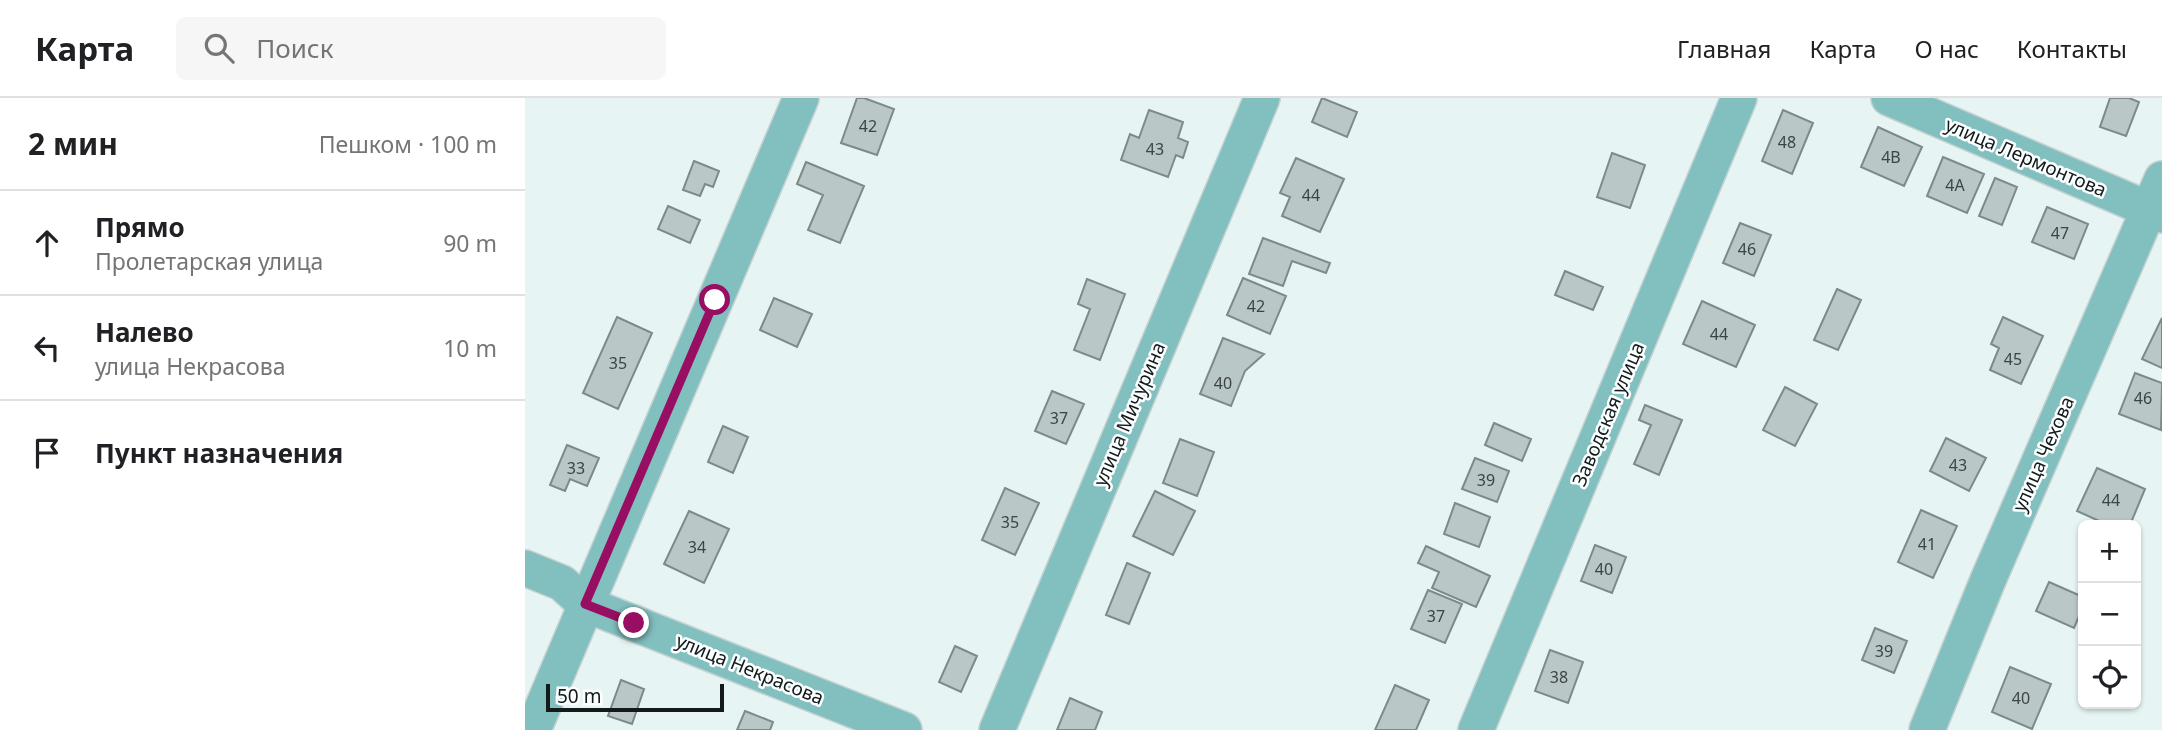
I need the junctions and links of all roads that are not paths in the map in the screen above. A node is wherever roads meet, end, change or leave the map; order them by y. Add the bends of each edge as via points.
1 (801, 98) edge
2 (1262, 98) edge
3 (1739, 98) edge
4 (1889, 98) edge
5 (2158, 201) edge
6 (525, 568) edge
7 (585, 604) junction
8 (533, 730) edge
9 (904, 730) edge
10 (997, 730) edge
11 (1476, 730) edge
12 (1927, 730) edge

1 - 7 street
2 - 10 street, улица Мичурина
3 - 11 street, Заводская улица
4 - 5 street, улица Лермонтова
5 - 12 street, улица Чехова via 1988,580
6 - 7 street, улица Некрасова via 562,583
7 - 8 street
7 - 9 street, улица Некрасова

